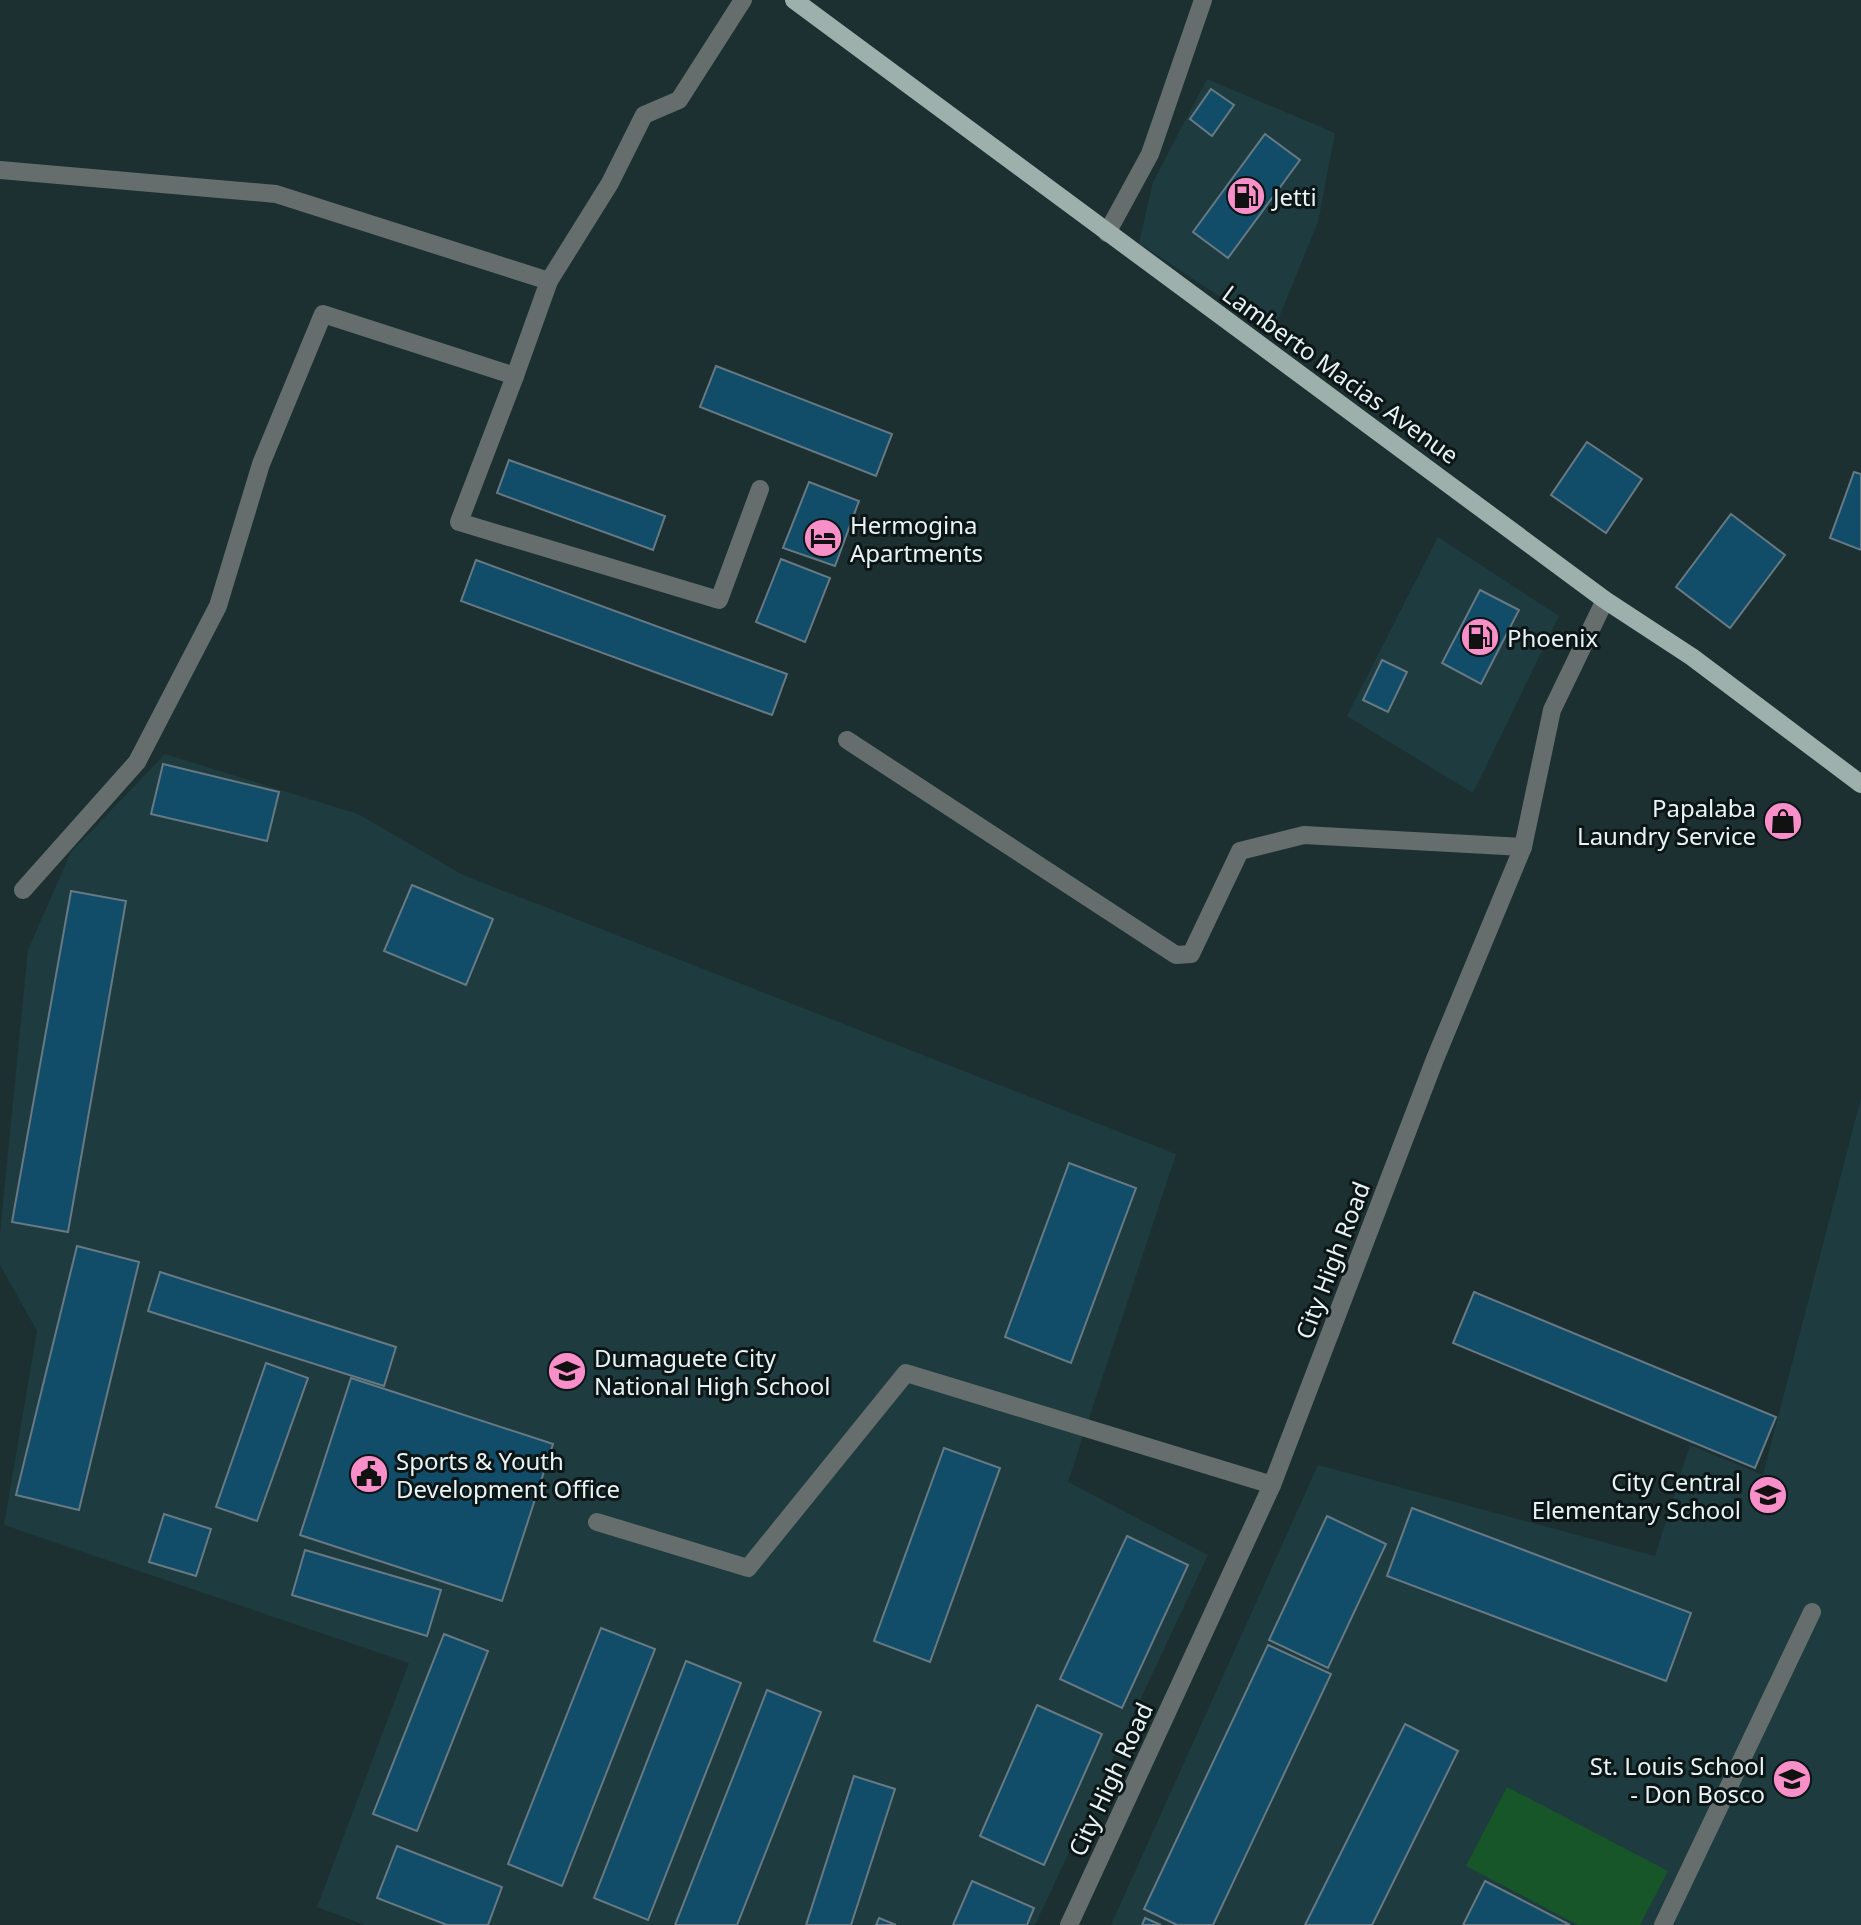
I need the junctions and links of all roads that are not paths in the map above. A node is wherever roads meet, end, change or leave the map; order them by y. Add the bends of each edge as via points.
1 (743, 0) edge
2 (794, 0) edge
3 (1203, 0) edge
4 (0, 170) edge
5 (1107, 233) junction
6 (549, 281) junction
7 (515, 376) junction
8 (760, 489) dead end
9 (1605, 600) junction
10 (847, 740) dead end
11 (1861, 784) edge
12 (1523, 847) junction
13 (23, 890) dead end
14 (1272, 1485) junction
15 (597, 1522) dead end
16 (1812, 1612) dead end
17 (1069, 1925) edge
18 (1663, 1925) edge

1 - 6 street via 679,100 644,115 610,183
2 - 5 main road, Lamberto Macias Avenue
3 - 5 street via 1150,154
4 - 6 street via 276,194
5 - 9 main road, Lamberto Macias Avenue
6 - 7 street
7 - 8 street via 459,522 719,600
7 - 13 street via 323,314 261,464 218,606 144,750
9 - 11 main road, Lamberto Macias Avenue via 1692,657
9 - 12 street, City High Road via 1552,710
10 - 12 street via 1176,955 1191,954 1240,851 1304,835
12 - 14 street, City High Road via 1435,1059
14 - 15 street via 905,1374 748,1568
14 - 17 street, City High Road
16 - 18 street

